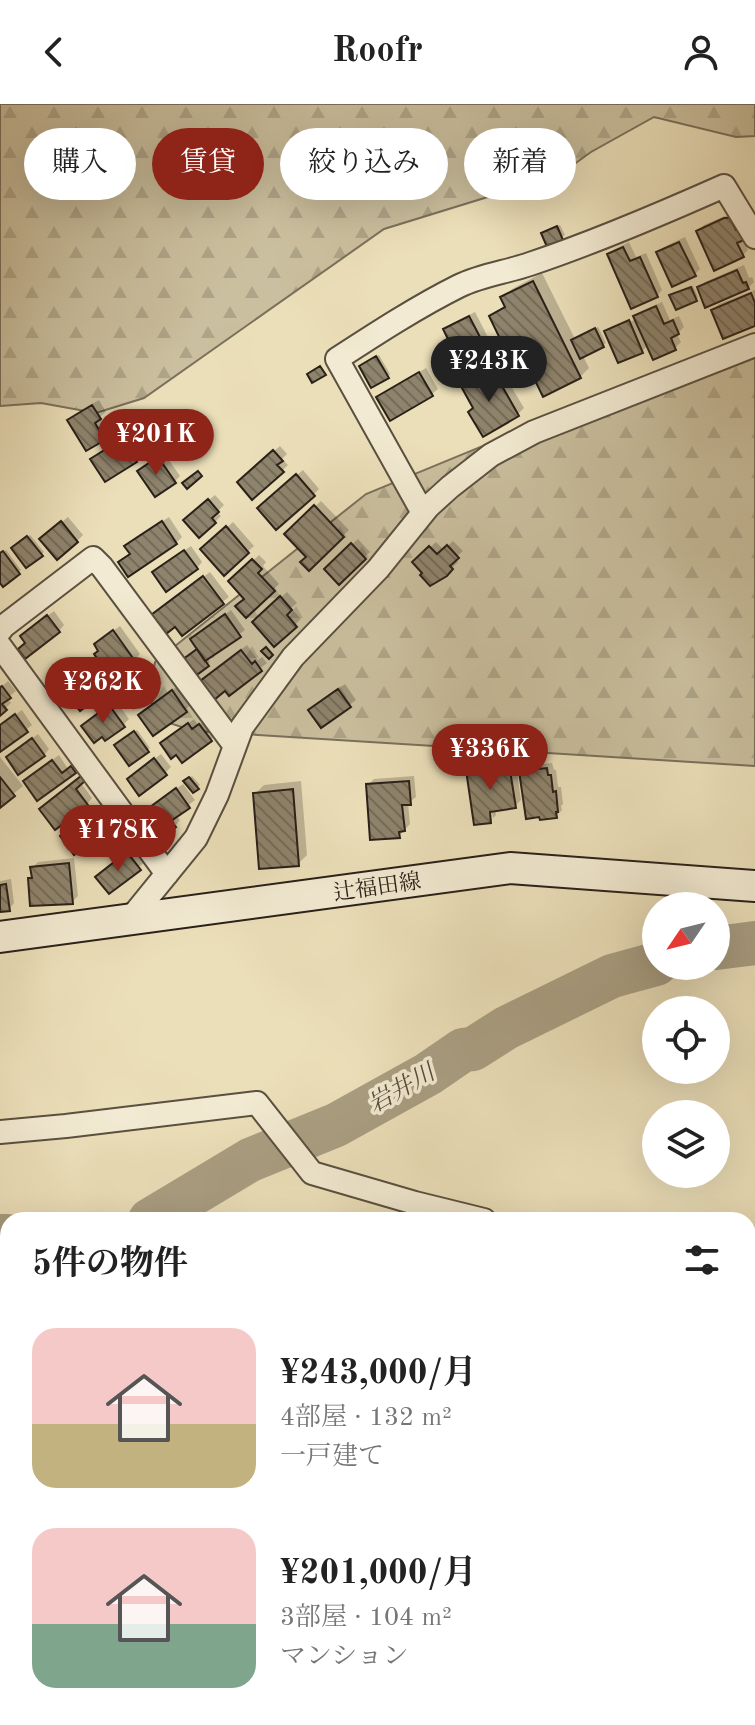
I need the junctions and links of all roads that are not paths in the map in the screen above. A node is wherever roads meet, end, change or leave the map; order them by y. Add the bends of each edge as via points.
1 (755, 237) edge
2 (755, 345) edge
3 (423, 513) junction
4 (0, 631) edge
5 (0, 646) edge
6 (235, 746) junction
7 (167, 874) junction
8 (755, 886) edge
9 (131, 918) junction
10 (0, 937) edge
11 (0, 1132) edge
12 (452, 1212) edge

1 - 3 street via 724,186 541,260 461,285 337,359
2 - 3 street via 534,432 491,455
3 - 6 street via 378,569 293,657 242,727
4 - 6 street via 93,558
5 - 7 street
6 - 7 street via 196,838
7 - 9 street
8 - 9 main road, 辻福田線 via 510,868
9 - 10 main road, 辻福田線
11 - 12 street via 257,1103 312,1173

